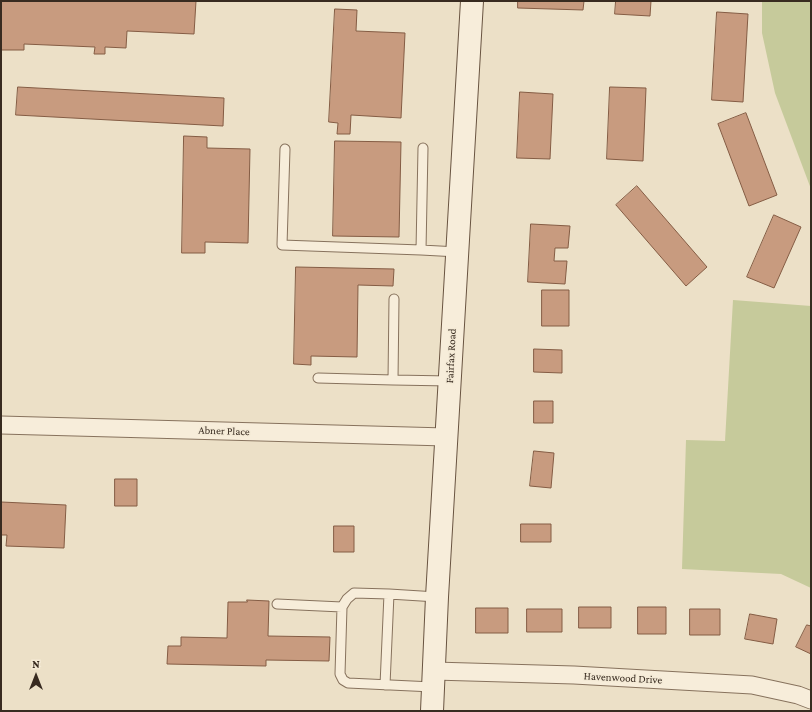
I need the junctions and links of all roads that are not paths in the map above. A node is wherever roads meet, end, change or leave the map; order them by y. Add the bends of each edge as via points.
1 (472, 1) edge
2 (423, 148) dead end
3 (285, 149) dead end
4 (421, 250) junction
5 (458, 252) junction
6 (394, 299) dead end
7 (318, 378) dead end
8 (393, 380) junction
9 (450, 381) junction
10 (1, 425) edge
11 (446, 437) junction
12 (389, 594) junction
13 (437, 597) junction
14 (277, 604) dead end
15 (342, 607) junction
16 (434, 679) junction
17 (385, 685) junction
18 (811, 700) edge
19 (432, 711) edge

1 - 5 street, Fairfax Road
2 - 4 lane
3 - 4 lane via 282,245
4 - 5 lane
5 - 9 street, Fairfax Road
6 - 8 lane
7 - 8 lane
8 - 9 lane
9 - 11 street, Fairfax Road
10 - 11 street, Abner Place
11 - 13 street, Fairfax Road
12 - 13 lane
12 - 15 lane via 354,593
12 - 17 lane
13 - 16 street, Fairfax Road
14 - 15 lane
15 - 17 lane via 340,674 343,680 348,683
16 - 17 lane
16 - 18 street, Havenwood Drive via 574,675 752,685
16 - 19 street, Fairfax Road

